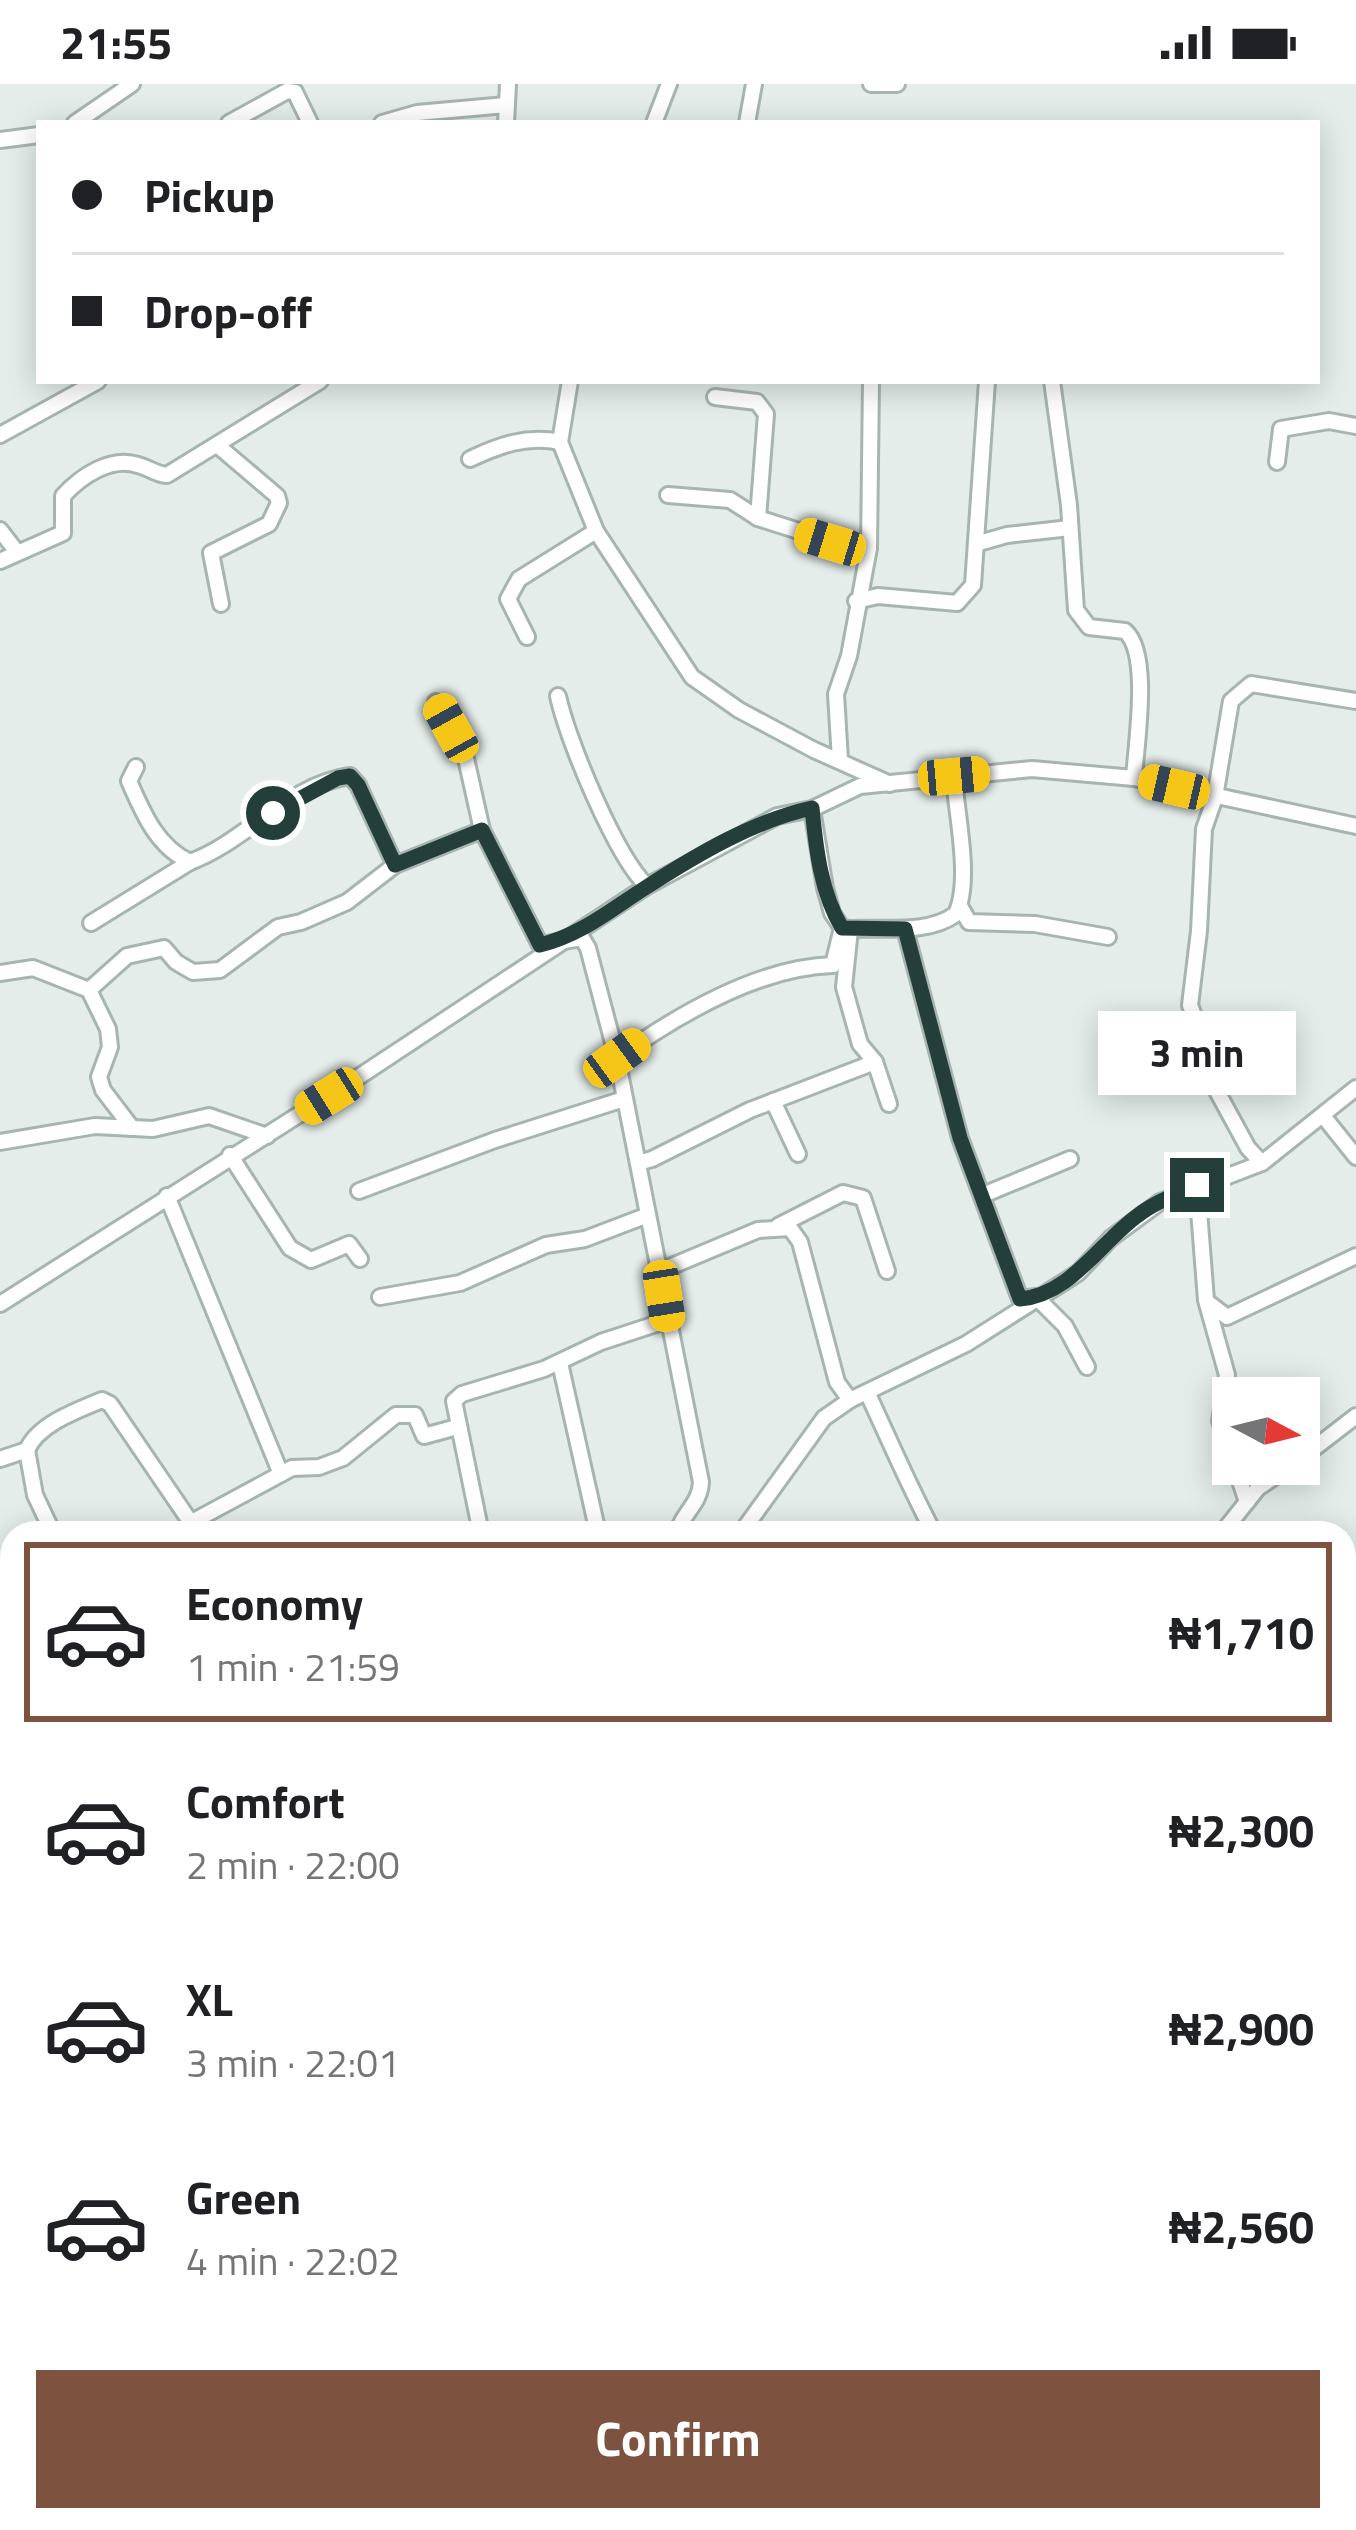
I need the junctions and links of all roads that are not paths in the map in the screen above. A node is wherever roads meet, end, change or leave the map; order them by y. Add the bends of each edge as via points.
1 (132, 84) edge
2 (508, 84) edge
3 (669, 84) edge
4 (754, 84) edge
5 (871, 84) edge
6 (897, 84) edge
7 (506, 105) junction
8 (79, 120) edge
9 (235, 120) edge
10 (309, 120) edge
11 (392, 120) edge
12 (506, 120) edge
13 (655, 120) edge
14 (748, 120) edge
15 (36, 135) edge
16 (0, 140) edge
17 (93, 384) edge
18 (315, 384) edge
19 (570, 384) edge
20 (871, 384) edge
21 (987, 384) edge
22 (1052, 384) edge
23 (716, 397) dead end
24 (1356, 426) edge
25 (0, 435) edge
26 (560, 442) junction
27 (217, 445) junction
28 (470, 459) dead end
29 (1277, 462) dead end
30 (668, 495) dead end
31 (758, 518) junction
32 (1070, 528) junction
33 (0, 530) edge
34 (596, 531) junction
35 (979, 543) junction
36 (869, 548) junction
37 (17, 552) junction
38 (0, 561) edge
39 (863, 584) junction
40 (878, 596) junction
41 (856, 601) junction
42 (221, 604) dead end
43 (527, 637) dead end
44 (558, 696) dead end
45 (1356, 701) edge
46 (436, 702) dead end
47 (839, 760) junction
48 (136, 767) dead end
49 (954, 776) junction
50 (1133, 778) junction
51 (892, 785) junction
52 (1215, 797) junction
53 (812, 808) junction
54 (1356, 826) edge
55 (482, 830) junction
56 (190, 862) junction
57 (395, 865) junction
58 (647, 886) junction
59 (960, 906) junction
60 (948, 920) junction
61 (969, 922) junction
62 (91, 923) dead end
63 (846, 929) junction
64 (905, 929) junction
65 (1108, 937) dead end
66 (571, 938) junction
67 (0, 974) edge
68 (88, 990) junction
69 (617, 1058) junction
70 (874, 1062) junction
71 (1206, 1071) junction
72 (1125, 1081) dead end
73 (1356, 1088) edge
74 (624, 1100) junction
75 (773, 1101) junction
76 (889, 1104) dead end
77 (1324, 1117) junction
78 (132, 1128) junction
79 (267, 1136) junction
80 (0, 1142) edge
81 (798, 1154) dead end
82 (230, 1155) junction
83 (1356, 1157) edge
84 (1070, 1159) dead end
85 (638, 1162) junction
86 (1262, 1163) junction
87 (1197, 1185) junction
88 (359, 1191) dead end
89 (983, 1195) junction
90 (167, 1196) junction
91 (647, 1215) junction
92 (778, 1226) junction
93 (1356, 1256) edge
94 (360, 1259) dead end
95 (660, 1271) junction
96 (886, 1271) dead end
97 (380, 1297) dead end
98 (1036, 1298) junction
99 (1206, 1300) junction
100 (0, 1304) edge
101 (668, 1320) junction
102 (560, 1363) junction
103 (1087, 1367) dead end
104 (867, 1391) junction
105 (850, 1400) junction
106 (1356, 1416) edge
107 (457, 1427) junction
108 (1320, 1444) edge
109 (27, 1450) junction
110 (0, 1459) edge
111 (281, 1474) junction
112 (1262, 1485) edge
113 (1247, 1502) junction
114 (47, 1521) edge
115 (191, 1521) edge
116 (205, 1521) edge
117 (478, 1521) edge
118 (595, 1521) edge
119 (680, 1521) edge
120 (750, 1521) edge
121 (925, 1521) edge
122 (1232, 1521) edge

1 - 8 street
2 - 7 street
3 - 13 street
4 - 14 street
5 - 6 street
7 - 11 street
7 - 12 street
9 - 10 street via 287,91
15 - 16 street
17 - 25 street
18 - 27 street
19 - 26 street
20 - 36 street
21 - 35 street
22 - 32 street
23 - 31 street via 757,402 766,414
24 - 29 street via 1329,421 1281,429
26 - 28 street via 514,441
26 - 34 street
27 - 37 street via 167,475 126,463 89,474 64,496 63,533
27 - 42 street via 279,503 256,534 211,553
30 - 31 street via 730,500
31 - 36 street
32 - 35 street
32 - 50 street via 1076,610 1089,627 1124,631 1136,646
33 - 37 street
34 - 43 street via 519,579 508,598
34 - 47 street via 692,677
35 - 40 street via 973,585 958,603
36 - 39 street
37 - 38 street
39 - 40 street
39 - 41 street
40 - 41 street
41 - 47 street via 836,694
44 - 58 street via 619,846
45 - 52 street via 1251,684 1231,701
46 - 55 street via 465,754
47 - 51 street
48 - 56 street via 130,781 143,812 171,853
49 - 50 street via 1033,769
49 - 51 street
49 - 59 street
50 - 52 street
51 - 53 street via 860,786
52 - 54 street
52 - 71 street via 1204,829 1190,1005
53 - 58 street via 777,816
53 - 63 street via 832,913
55 - 57 street
55 - 66 street via 540,945
56 - 57 street via 350,776
56 - 62 street
57 - 68 street via 347,902 278,927 220,970 194,972 164,947 127,956
58 - 66 street
59 - 60 street
59 - 61 street
60 - 61 street
60 - 64 street
61 - 65 street
63 - 64 street
63 - 69 street via 833,965 807,966 696,1007
63 - 70 street via 844,987 860,1044
64 - 89 street via 960,1138
66 - 69 street via 588,948
66 - 79 street
67 - 68 street via 32,968
68 - 78 street via 108,1029 103,1090
69 - 74 street
70 - 75 street
70 - 76 street
71 - 72 street
71 - 86 street
73 - 77 street
74 - 85 street
74 - 88 street
75 - 81 street
75 - 85 street
77 - 83 street
77 - 86 street
78 - 79 street via 209,1116
78 - 80 street
79 - 82 street
82 - 90 street
82 - 94 street via 290,1248 311,1260 349,1244
84 - 89 street
85 - 91 street
86 - 87 street
87 - 98 street via 1138,1214 1078,1273
87 - 99 street
89 - 98 street via 1020,1299
90 - 100 street
90 - 111 street
91 - 95 street
91 - 97 street via 546,1245 460,1283
92 - 95 street
92 - 96 street via 843,1193 863,1198
92 - 105 street via 800,1242 821,1332
93 - 99 street via 1227,1317
95 - 101 street
98 - 103 street via 1065,1326
98 - 104 street via 966,1345
99 - 113 street via 1227,1375 1220,1421
101 - 102 street
101 - 119 street via 701,1482 697,1504
102 - 107 street via 461,1394 454,1401
102 - 118 street
104 - 105 street
104 - 121 street
105 - 120 street via 824,1418
106 - 108 street
107 - 111 street via 424,1436 416,1415 396,1415 343,1458
107 - 117 street
109 - 110 street
109 - 114 street
109 - 115 street via 60,1419 102,1400
111 - 116 street
112 - 113 street
113 - 122 street

